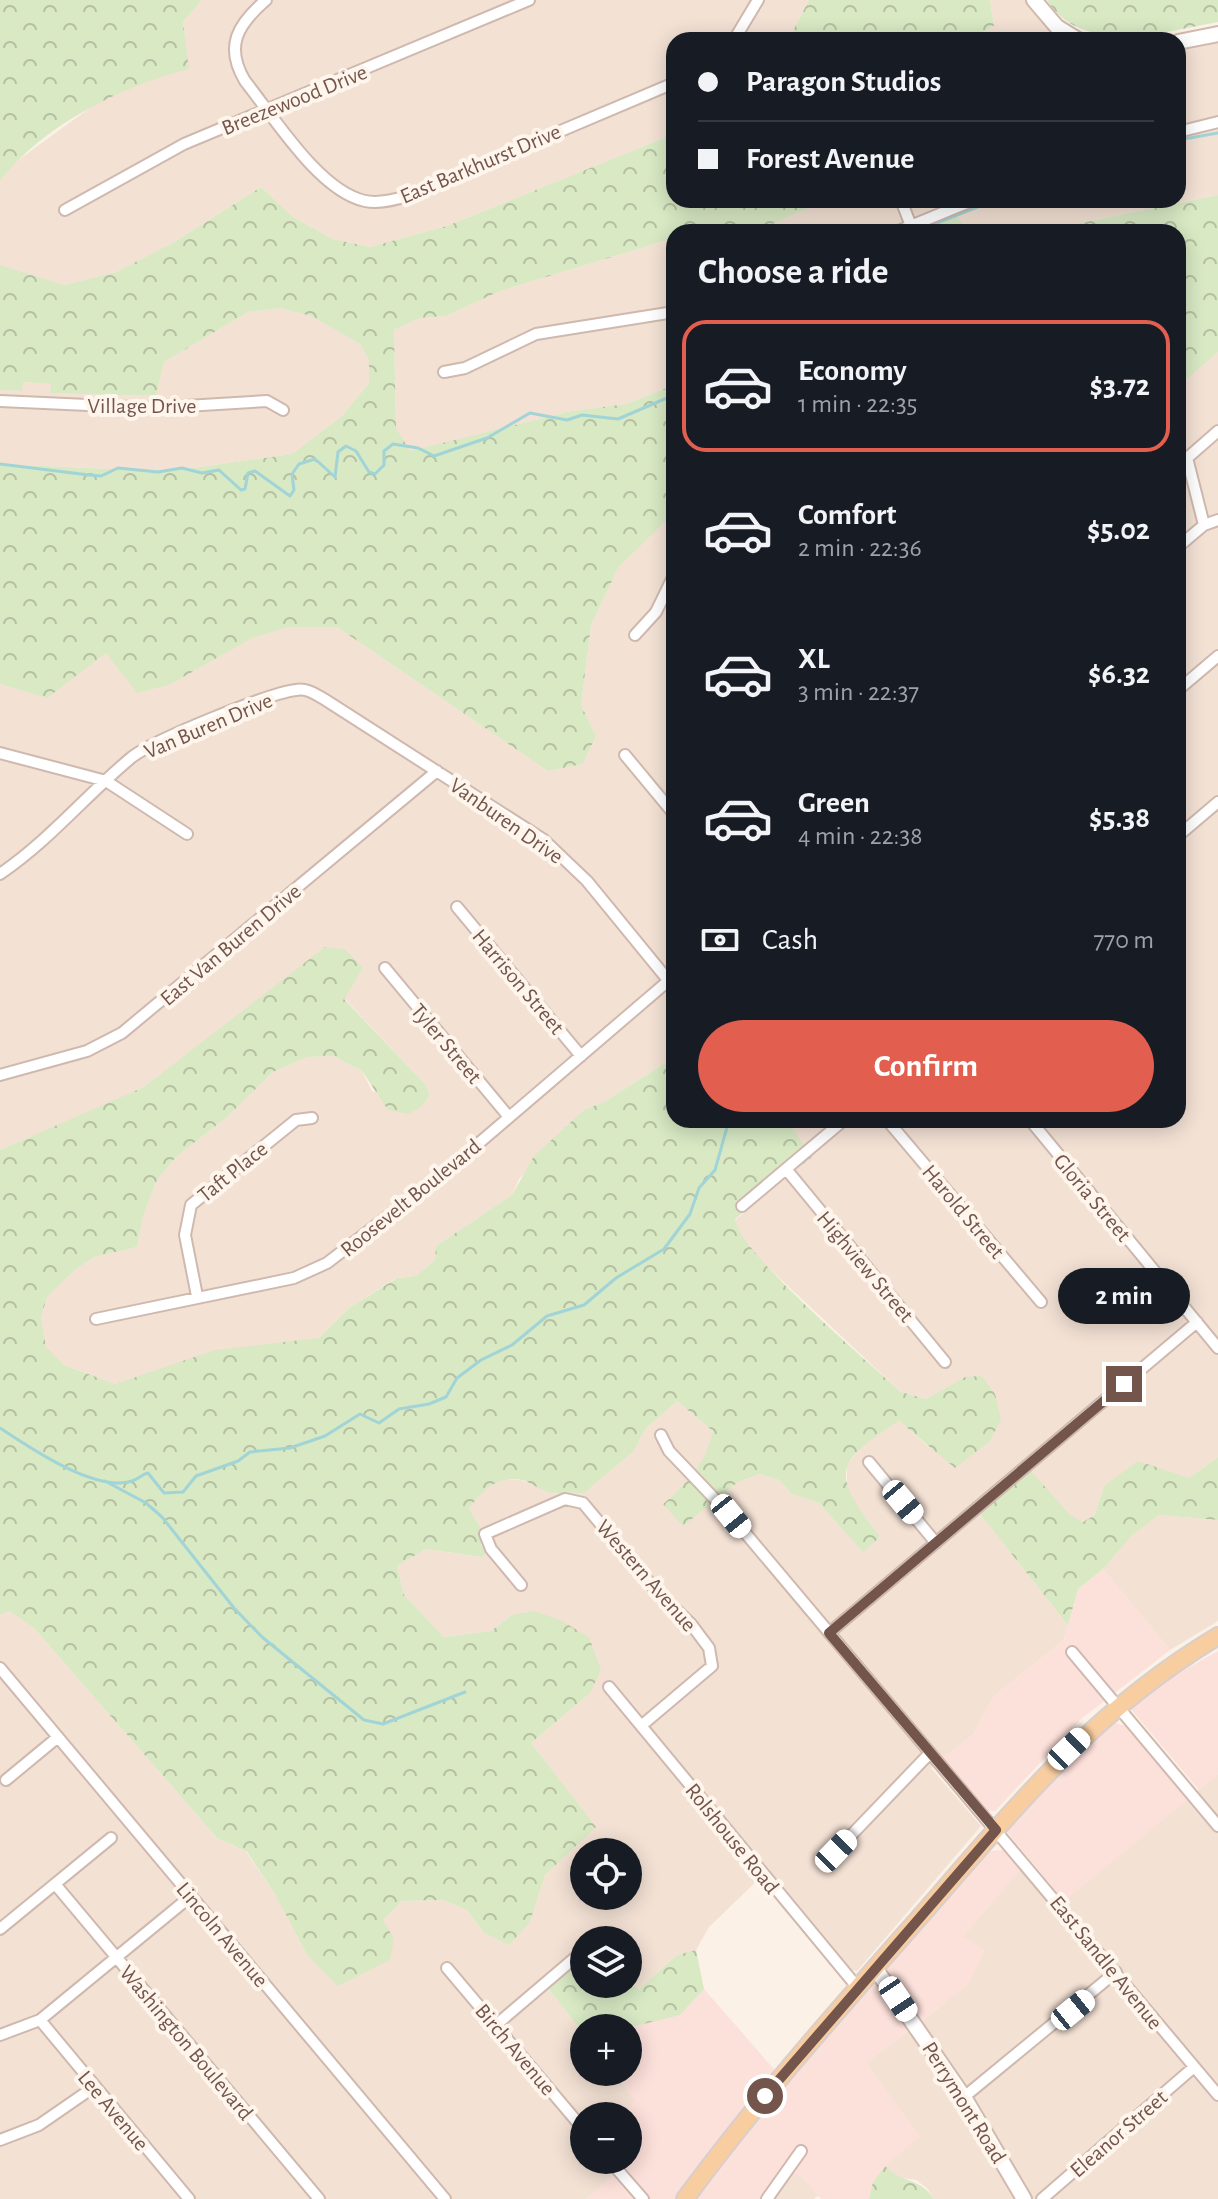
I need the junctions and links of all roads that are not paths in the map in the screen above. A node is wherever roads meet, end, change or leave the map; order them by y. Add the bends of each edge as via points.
1 (266, 0) edge
2 (529, 0) edge
3 (758, 0) edge
4 (1034, 0) edge
5 (739, 32) edge
6 (1065, 32) edge
7 (1218, 34) edge
8 (1186, 40) edge
9 (666, 86) edge
10 (269, 110) junction
11 (1218, 122) edge
12 (1186, 130) edge
13 (955, 208) edge
14 (65, 210) dead end
15 (916, 224) edge
16 (666, 313) edge
17 (444, 372) dead end
18 (0, 401) edge
19 (283, 410) dead end
20 (1218, 431) edge
21 (1186, 459) edge
22 (1186, 473) edge
23 (1218, 520) edge
24 (1204, 525) junction
25 (1186, 540) edge
26 (666, 591) edge
27 (635, 635) dead end
28 (1218, 656) edge
29 (1186, 683) edge
30 (0, 753) edge
31 (625, 755) dead end
32 (437, 771) junction
33 (106, 781) junction
34 (1218, 802) edge
35 (666, 804) edge
36 (1186, 829) edge
37 (187, 834) dead end
38 (0, 874) edge
39 (457, 907) dead end
40 (385, 968) dead end
41 (666, 972) edge
42 (666, 982) edge
43 (581, 1056) junction
44 (0, 1075) edge
45 (509, 1117) junction
46 (312, 1118) dead end
47 (835, 1128) edge
48 (894, 1128) edge
49 (1037, 1128) edge
50 (786, 1169) junction
51 (742, 1206) dead end
52 (197, 1296) junction
53 (1041, 1302) dead end
54 (96, 1319) dead end
55 (1197, 1322) junction
56 (1218, 1348) edge
57 (945, 1362) dead end
58 (661, 1435) dead end
59 (869, 1462) dead end
60 (936, 1543) junction
61 (521, 1585) dead end
62 (829, 1633) junction
63 (1218, 1636) edge
64 (1072, 1652) dead end
65 (0, 1668) edge
66 (609, 1687) dead end
67 (1118, 1705) junction
68 (641, 1726) junction
69 (58, 1737) junction
70 (930, 1753) junction
71 (6, 1780) dead end
72 (1218, 1826) edge
73 (996, 1830) junction
74 (111, 1838) dead end
75 (836, 1851) dead end
76 (55, 1884) junction
77 (191, 1896) junction
78 (0, 1929) edge
79 (117, 1958) junction
80 (570, 1962) edge
81 (447, 1968) dead end
82 (875, 1968) junction
83 (1116, 1972) junction
84 (858, 1988) junction
85 (40, 2020) junction
86 (496, 2025) junction
87 (0, 2035) edge
88 (1194, 2067) junction
89 (94, 2087) junction
90 (1218, 2095) edge
91 (964, 2097) junction
92 (570, 2113) edge
93 (0, 2128) edge
94 (4, 2139) edge
95 (801, 2151) dead end
96 (621, 2174) edge
97 (189, 2199) edge
98 (319, 2199) edge
99 (445, 2199) edge
100 (643, 2199) edge
101 (685, 2199) edge
102 (767, 2199) edge
103 (1024, 2199) edge
104 (1042, 2199) edge

1 - 10 street, East Barkhurst Drive via 242,23 233,48 240,73
2 - 10 street, Breezewood Drive
3 - 5 street
4 - 6 street
7 - 8 street
9 - 10 street, East Barkhurst Drive via 386,202 365,201 328,182
10 - 14 street, Breezewood Drive via 166,153
11 - 12 street
13 - 15 street
16 - 17 street via 536,334 465,368
18 - 19 street, Village Drive via 145,408 267,401
20 - 21 street
22 - 24 street
23 - 24 street
24 - 25 street
26 - 27 street
28 - 29 street
30 - 33 street
31 - 35 street
32 - 33 street, Van Buren Drive via 303,689 151,745
32 - 41 street, Vanburen Drive via 564,858
32 - 44 street, East Van Buren Drive via 122,1033 87,1051
33 - 37 street
33 - 38 street, Van Buren Drive via 55,833
34 - 36 street
39 - 43 street, Harrison Street
40 - 45 street, Tyler Street
42 - 43 street, Roosevelt Boulevard
43 - 45 street, Roosevelt Boulevard
45 - 52 street, Roosevelt Boulevard via 327,1263 294,1278
46 - 52 street, Taft Place via 296,1120 191,1205 185,1235
47 - 50 street
48 - 53 street, Harold Street
49 - 55 street, Gloria Street
50 - 51 street
50 - 57 street, Highview Street
52 - 54 street, Roosevelt Boulevard
55 - 56 street, Gloria Street
55 - 60 street
58 - 62 street, East Sandle Avenue via 669,1451
59 - 60 street
60 - 62 street
61 - 68 street, Western Avenue via 485,1534 565,1499 583,1503 691,1624 709,1648 712,1666
62 - 70 street, East Sandle Avenue
63 - 67 main road
64 - 67 street
65 - 69 street, Lincoln Avenue
66 - 68 street, Rolshouse Road
67 - 72 street
67 - 73 main road via 1069,1749
68 - 84 street, Rolshouse Road
69 - 71 street
69 - 77 street, Lincoln Avenue
70 - 73 street, East Sandle Avenue
70 - 75 street
73 - 82 main road
73 - 83 street, East Sandle Avenue
74 - 76 street
76 - 78 street
76 - 79 street, Washington Boulevard
77 - 79 street
77 - 99 street, Lincoln Avenue
79 - 85 street
79 - 98 street, Washington Boulevard
80 - 86 street
81 - 86 street, Birch Avenue
82 - 84 main road
82 - 91 street, Perrymont Road
83 - 88 street, East Sandle Avenue
83 - 91 street
84 - 101 main road
85 - 87 street
85 - 89 street, Lee Avenue
86 - 92 street, Birch Avenue
88 - 90 street, East Sandle Avenue
88 - 104 street, Eleanor Street
89 - 94 street via 52,2118
89 - 97 street, Lee Avenue
91 - 103 street, Perrymont Road
93 - 94 street
95 - 102 street
96 - 100 street

